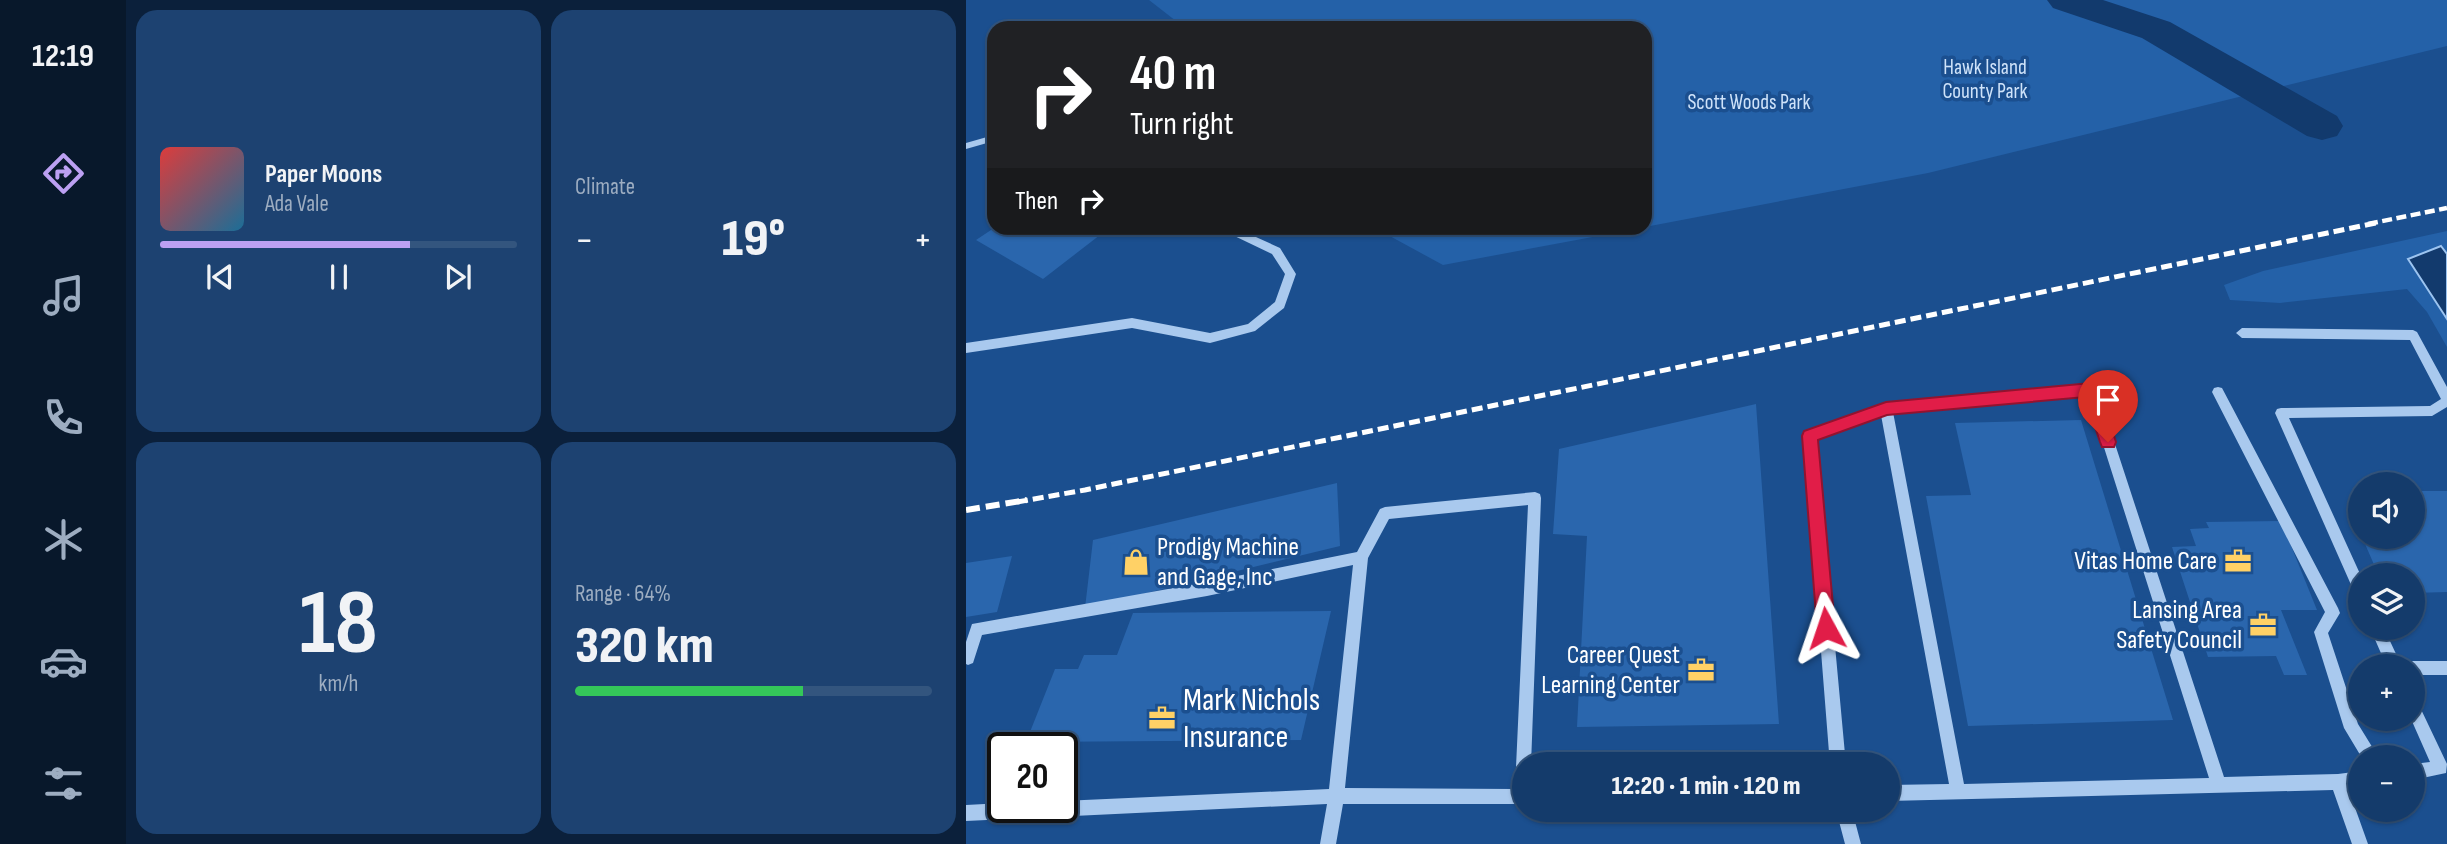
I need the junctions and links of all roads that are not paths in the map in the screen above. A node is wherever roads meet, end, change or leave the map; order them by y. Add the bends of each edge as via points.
1 (987, 140) edge
2 (966, 146) edge
3 (1243, 235) edge
4 (2242, 333) dead end
5 (966, 348) edge
6 (2218, 392) dead end
7 (2447, 400) edge
8 (1886, 408) junction
9 (1362, 558) junction
10 (2348, 563) edge
11 (967, 660) edge
12 (2425, 668) edge
13 (2447, 668) edge
14 (2425, 731) edge
15 (2363, 745) edge
16 (1525, 752) edge
17 (1837, 752) edge
18 (2444, 769) edge
19 (2425, 771) edge
20 (2348, 781) edge
21 (2338, 782) junction
22 (2219, 785) junction
23 (1958, 792) junction
24 (1900, 793) edge
25 (1336, 796) junction
26 (1512, 797) edge
27 (966, 813) edge
28 (1847, 822) edge
29 (1328, 844) edge
30 (1853, 844) edge
31 (2360, 844) edge

1 - 2 street
3 - 5 street via 1276,251 1291,274 1280,305 1251,328 1210,338 1132,323
4 - 7 street via 2413,335
6 - 15 street via 2333,613 2322,632 2352,728
7 - 10 street via 2432,411 2281,412
8 - 17 street via 1810,436
8 - 22 street via 2091,390
8 - 23 street
9 - 11 street via 977,629
9 - 16 street via 1385,513 1535,498
9 - 25 street
12 - 13 street
14 - 18 street
18 - 19 street
20 - 21 lane
21 - 22 street
21 - 31 lane
22 - 23 street
23 - 24 street
25 - 26 street
25 - 27 street
25 - 29 street
28 - 30 street

